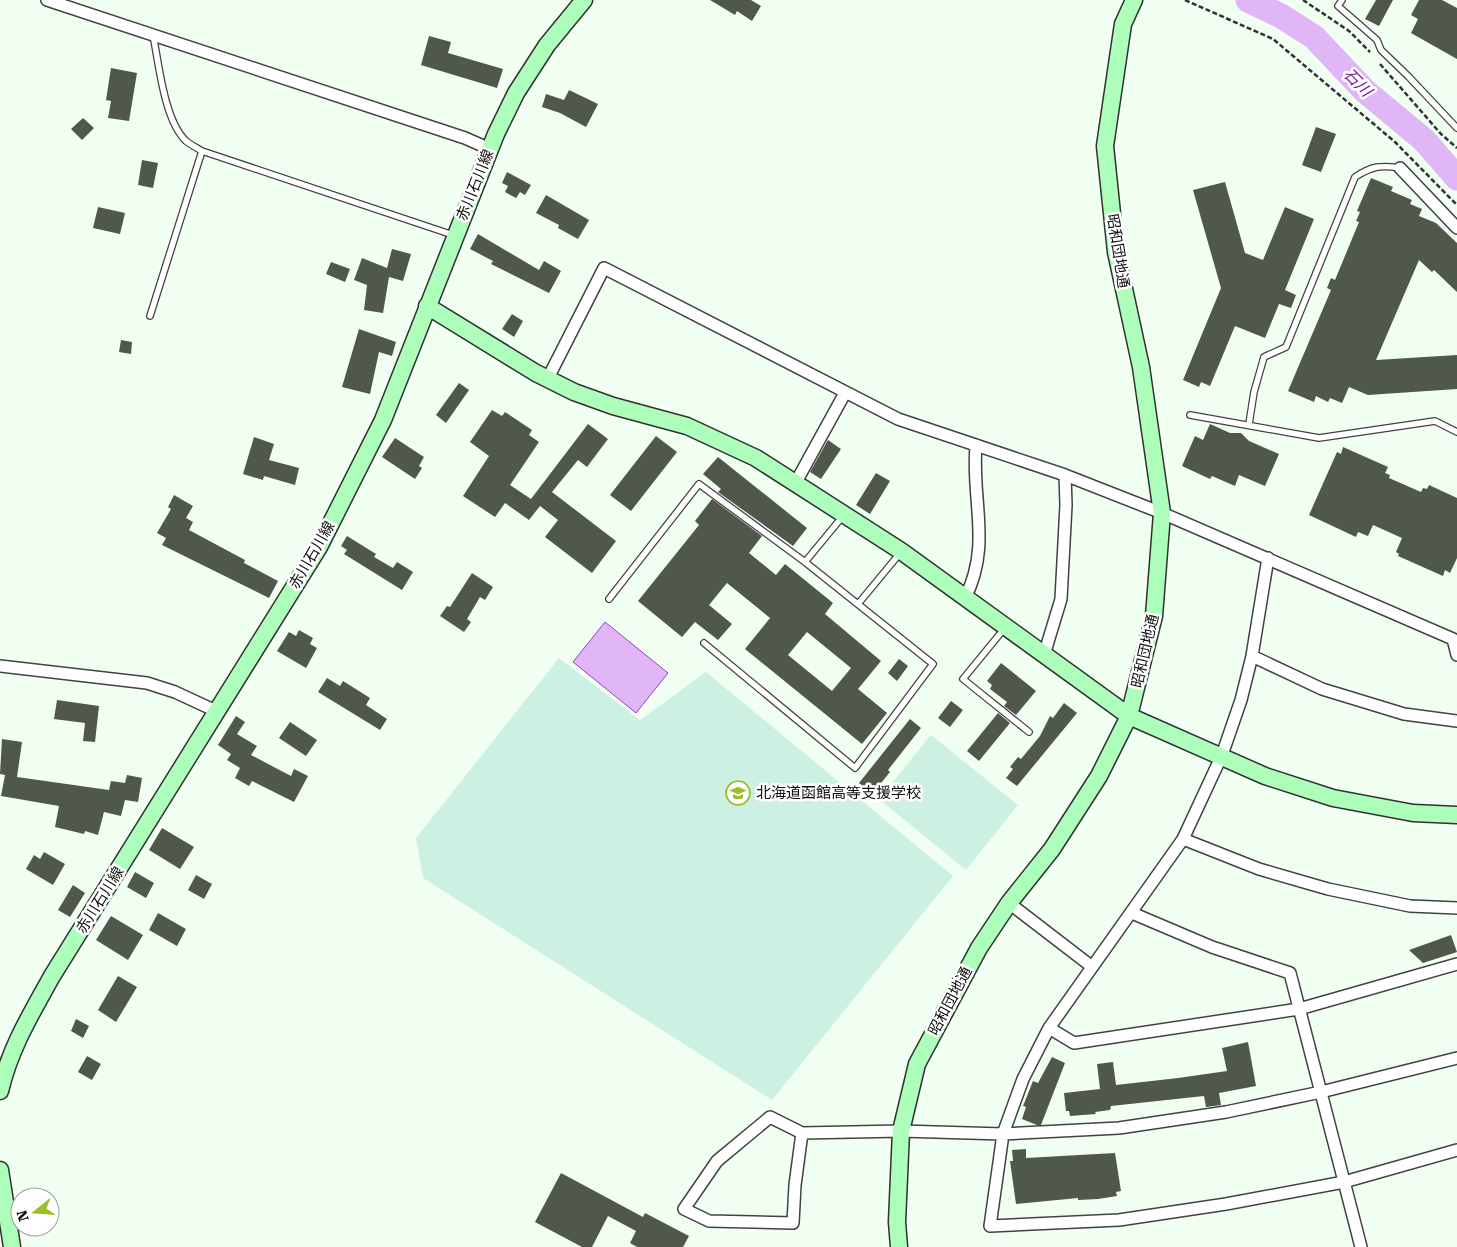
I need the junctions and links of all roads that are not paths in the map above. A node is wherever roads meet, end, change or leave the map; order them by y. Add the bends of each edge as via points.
1 (47, 0) edge
2 (584, 0) edge
3 (1134, 0) edge
4 (1342, 0) edge
5 (153, 35) junction
6 (1457, 128) edge
7 (490, 149) junction
8 (202, 151) junction
9 (1400, 168) joint
10 (1457, 228) edge
11 (455, 236) junction
12 (427, 306) junction
13 (150, 316) dead end
14 (548, 378) junction
15 (845, 393) junction
16 (1190, 415) dead end
17 (1249, 424) junction
18 (1457, 432) edge
19 (976, 446) junction
20 (1065, 475) junction
21 (796, 482) junction
22 (845, 513) junction
23 (1162, 513) junction
24 (901, 551) junction
25 (1268, 558) junction
26 (805, 562) junction
27 (965, 598) junction
28 (609, 599) dead end
29 (858, 604) junction
30 (1005, 627) junction
31 (704, 643) dead end
32 (1044, 655) junction
33 (1457, 655) edge
34 (1252, 656) junction
35 (0, 666) edge
36 (216, 711) junction
37 (1130, 716) junction
38 (1457, 721) edge
39 (1029, 732) dead end
40 (1222, 755) junction
41 (1457, 815) edge
42 (1183, 839) junction
43 (1009, 903) junction
44 (1457, 908) edge
45 (1132, 913) junction
46 (1457, 964) edge
47 (1092, 966) junction
48 (1299, 1009) junction
49 (1049, 1028) junction
50 (1457, 1058) edge
51 (0, 1091) edge
52 (1320, 1092) junction
53 (901, 1131) junction
54 (802, 1133) junction
55 (1003, 1134) junction
56 (1457, 1150) edge
57 (0, 1170) edge
58 (1344, 1182) junction
59 (12, 1247) edge
60 (899, 1247) edge
61 (1361, 1247) edge

1 - 5 street
2 - 7 street, 赤川石川線 via 547,45 522,85
3 - 23 street, 昭和団地通 via 1123,24 1105,146 1116,252 1141,367
4 - 6 lane via 1338,6 1377,40 1381,50
5 - 7 street
5 - 8 lane via 169,110 186,141
7 - 11 street, 赤川石川線
8 - 11 lane
8 - 13 lane
9 - 10 street
9 - 17 lane via 1381,165 1355,177 1286,347 1264,357
11 - 12 street, 赤川石川線
12 - 14 street
12 - 36 street, 赤川石川線 via 383,420 323,538
14 - 15 street via 604,268
14 - 21 street via 574,392 613,406 687,426 756,458
15 - 19 street via 898,419
15 - 21 street
16 - 17 lane
17 - 18 lane via 1319,438 1434,421
19 - 20 street
19 - 27 street via 974,465 979,498 979,552 975,579
20 - 23 street
20 - 32 street via 1061,599
21 - 22 street
22 - 24 street
22 - 26 lane
23 - 25 street
23 - 37 street, 昭和団地通 via 1154,616
24 - 27 street
24 - 29 lane
25 - 33 street via 1453,639
25 - 34 street
26 - 28 lane via 700,484
26 - 29 lane
27 - 30 street
29 - 31 lane via 933,664 855,768
30 - 32 street
30 - 39 lane via 963,679
32 - 37 street
34 - 38 street via 1322,689 1404,714
34 - 40 street
35 - 36 street via 147,683 176,692
36 - 51 street, 赤川石川線 via 20,1033
37 - 40 street
37 - 43 street, 昭和団地通 via 1099,776 1052,849
40 - 41 street via 1266,776 1333,798 1414,813
40 - 42 street
42 - 44 street via 1259,869 1328,889 1410,906
42 - 45 street
43 - 47 street
43 - 53 street, 昭和団地通 via 979,948 917,1064
45 - 47 street
45 - 48 street via 1212,947 1290,973
46 - 48 street
47 - 49 street
48 - 49 street via 1074,1043
48 - 52 street
49 - 55 street via 1023,1079
50 - 52 street
52 - 55 street via 1226,1112 1119,1128
52 - 58 street
53 - 54 street
53 - 55 street
53 - 60 street, 昭和団地通
54 - 54 street via 770,1117 717,1161 684,1209 709,1221 792,1223
55 - 58 street via 990,1226 1119,1220
56 - 58 street
57 - 59 street
58 - 61 street

